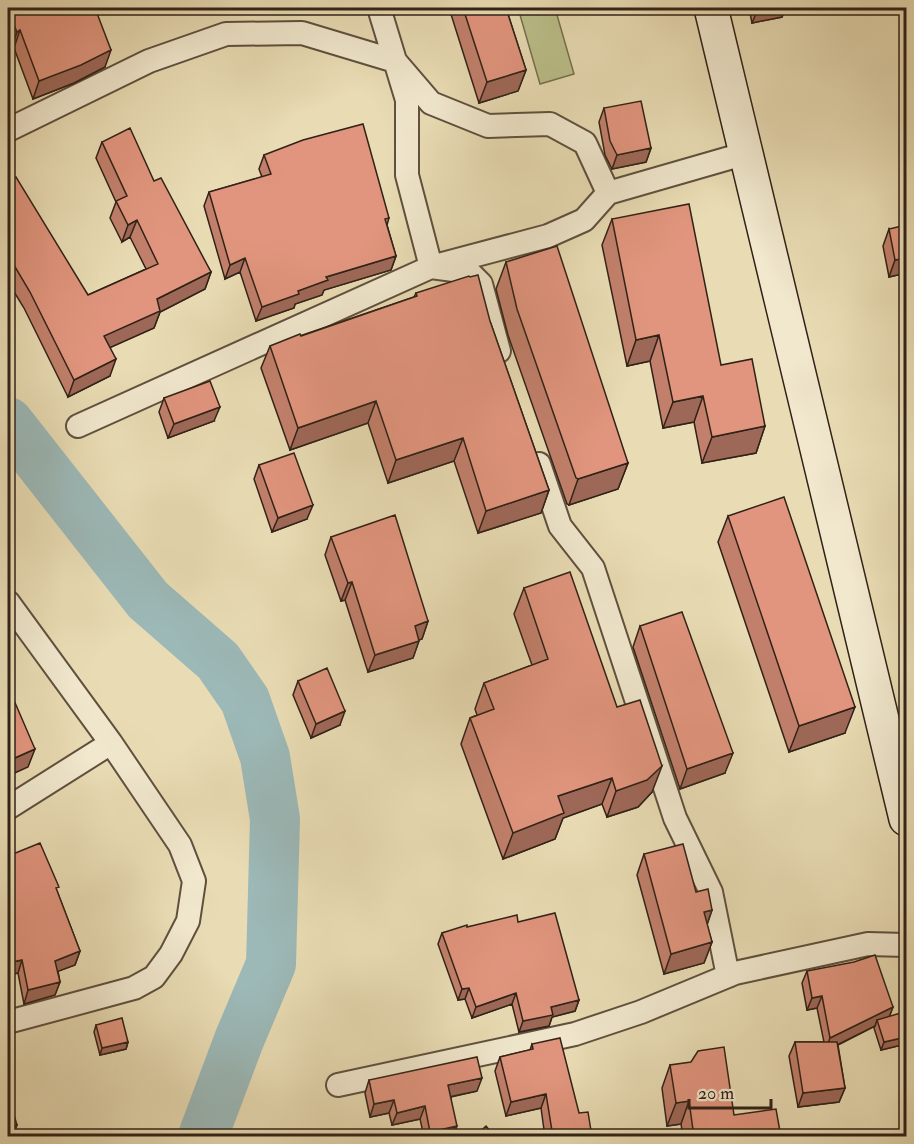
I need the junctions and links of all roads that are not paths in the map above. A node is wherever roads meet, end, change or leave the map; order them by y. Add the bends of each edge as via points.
1 (379, 8) edge
2 (711, 8) edge
3 (395, 61) junction
4 (8, 130) edge
5 (733, 157) dead end
6 (608, 193) junction
7 (431, 267) junction
8 (507, 372) edge
9 (78, 426) dead end
10 (533, 449) edge
11 (8, 602) edge
12 (111, 743) junction
13 (898, 743) edge
14 (8, 808) edge
15 (906, 819) edge
16 (906, 945) edge
17 (728, 976) junction
18 (8, 1022) edge
19 (338, 1085) dead end

1 - 3 street
2 - 13 street
3 - 4 street via 302,33 226,34 148,60
3 - 6 street via 431,103 488,126 550,124 585,143
3 - 7 street via 407,100 407,175
5 - 6 street
6 - 7 street via 584,220 548,236
7 - 8 street via 469,272 481,285
7 - 9 street
10 - 17 street via 560,526 593,568 675,818 711,891
11 - 12 street
12 - 14 street
12 - 18 street via 180,845 194,881 188,921 154,977 134,988
13 - 15 street
16 - 17 street via 868,944
17 - 19 street via 642,1012 575,1034

